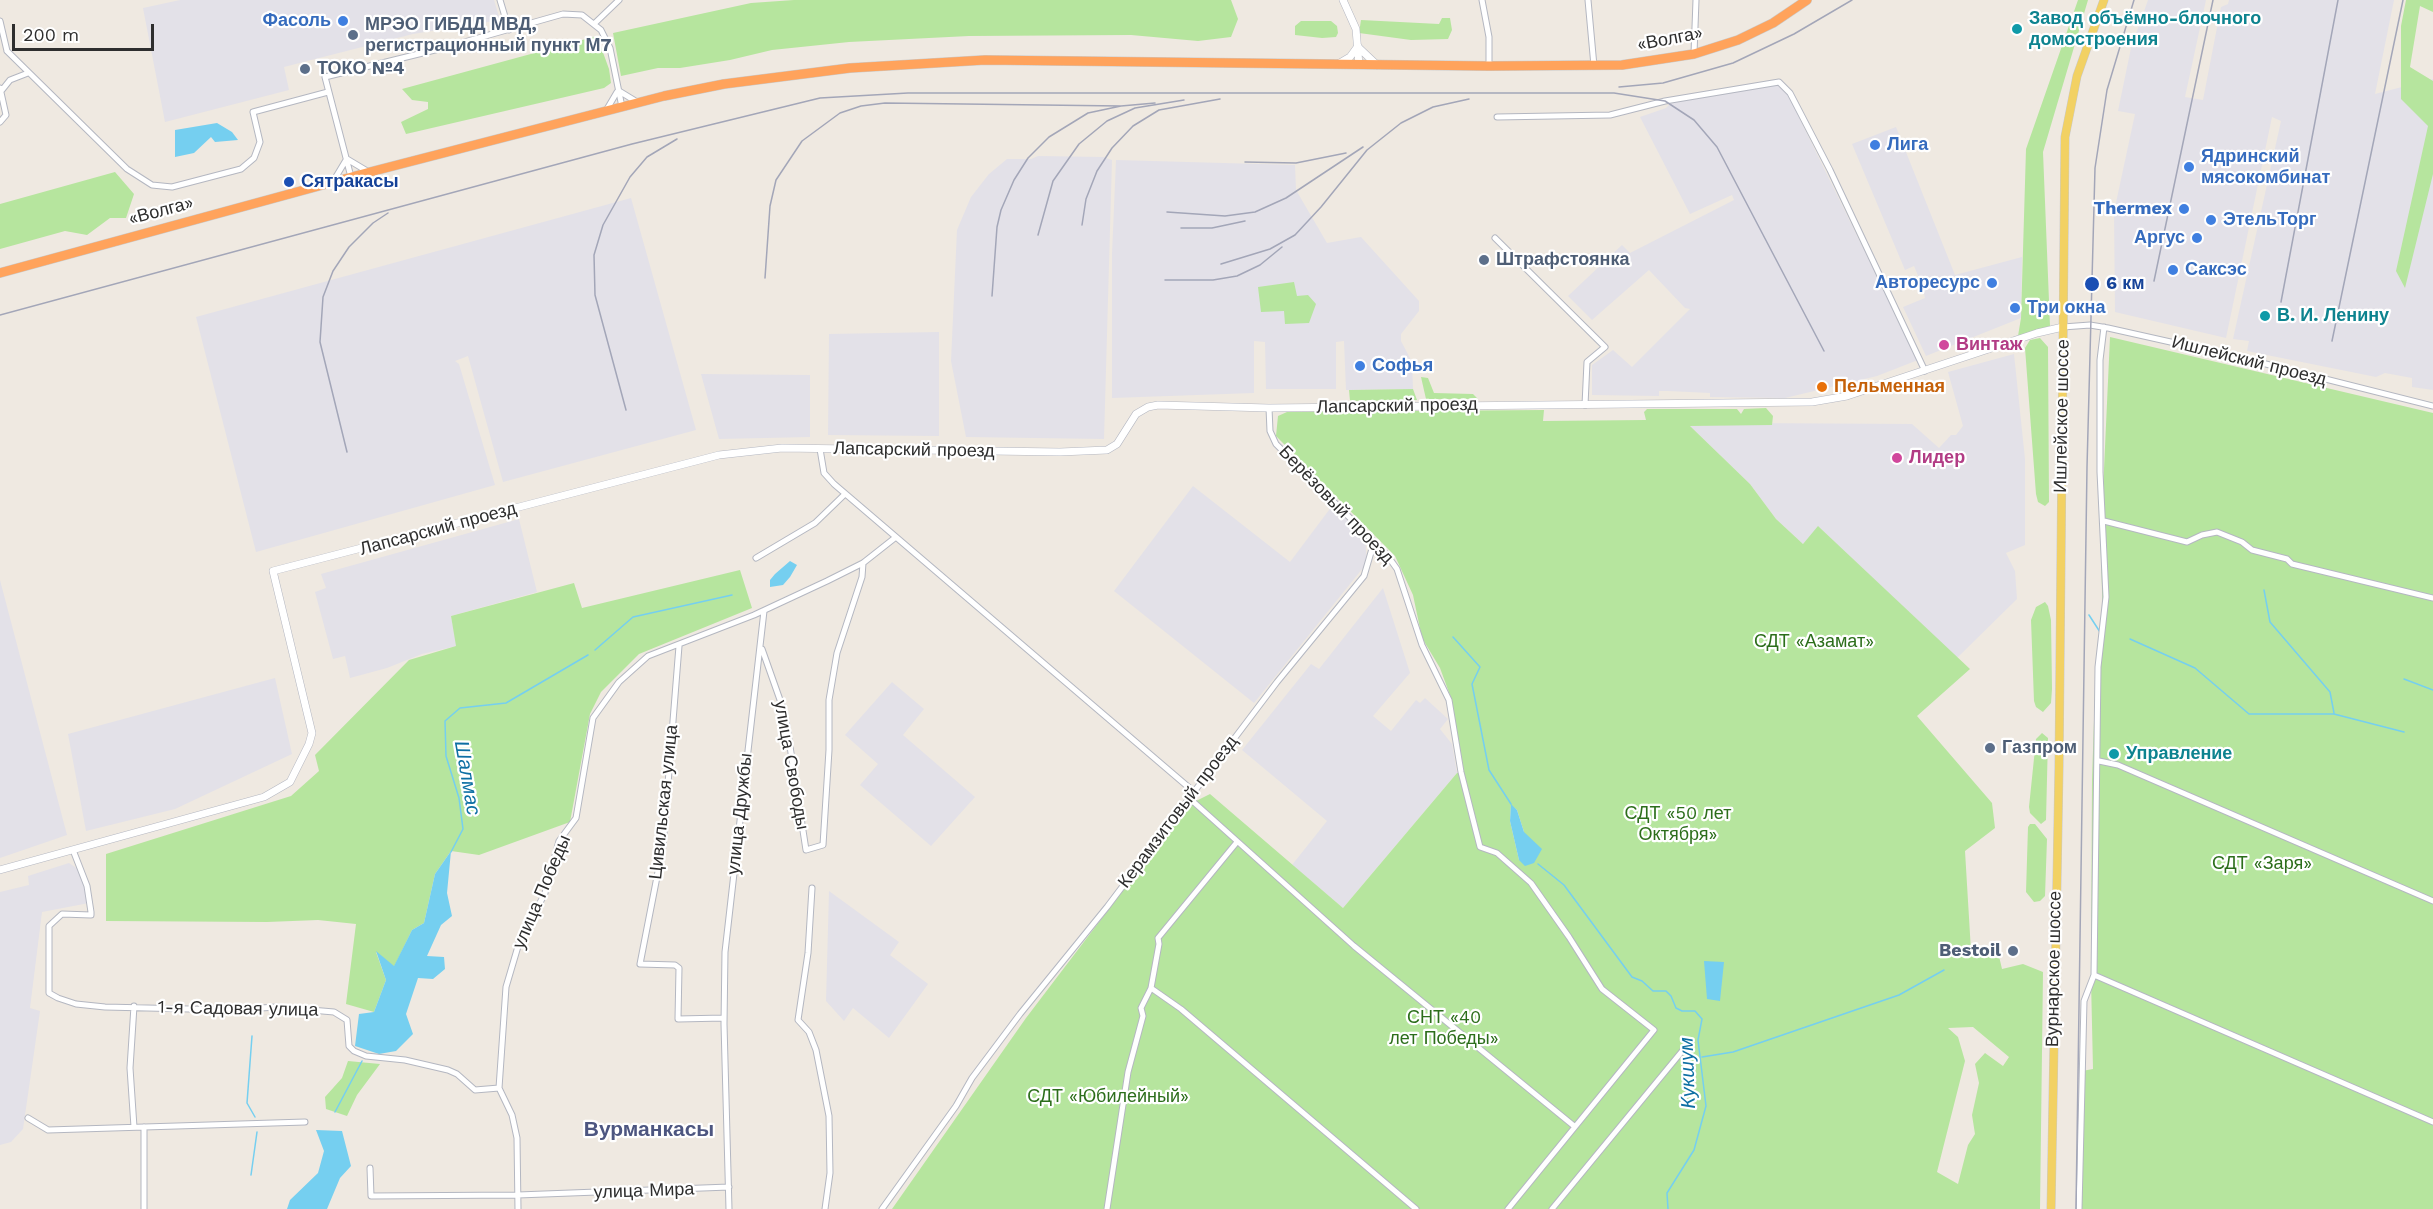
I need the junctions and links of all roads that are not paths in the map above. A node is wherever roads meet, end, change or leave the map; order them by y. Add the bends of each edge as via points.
1 (500, 0) edge
2 (618, 0) edge
3 (1343, 0) edge
4 (1482, 0) edge
5 (1588, 0) edge
6 (1696, 0) edge
7 (1807, 0) edge
8 (2104, 0) edge
9 (0, 21) edge
10 (596, 23) junction
11 (508, 30) junction
12 (1358, 46) junction
13 (7, 51) junction
14 (0, 53) edge
15 (1694, 54) junction
16 (1338, 64) junction
17 (1359, 65) junction
18 (1377, 65) junction
19 (1489, 66) junction
20 (1594, 66) junction
21 (28, 73) junction
22 (1, 89) edge
23 (618, 90) junction
24 (328, 92) junction
25 (639, 102) junction
26 (622, 106) junction
27 (605, 111) junction
28 (1497, 117) dead end
29 (0, 122) edge
30 (346, 158) junction
31 (370, 172) junction
32 (351, 177) junction
33 (332, 182) junction
34 (1495, 238) dead end
35 (0, 273) edge
36 (2063, 327) junction
37 (2104, 327) junction
38 (1925, 371) junction
39 (1585, 405) junction
40 (2433, 406) edge
41 (1269, 408) junction
42 (820, 449) junction
43 (845, 494) junction
44 (2104, 521) junction
45 (896, 537) junction
46 (1374, 542) junction
47 (756, 558) dead end
48 (863, 562) junction
49 (2433, 598) edge
50 (764, 611) junction
51 (679, 646) junction
52 (761, 646) junction
53 (2059, 729) joint
54 (2099, 761) junction
55 (1192, 791) junction
56 (1188, 797) junction
57 (1237, 842) junction
58 (73, 850) junction
59 (0, 870) edge
60 (812, 888) dead end
61 (2433, 901) edge
62 (2094, 975) junction
63 (1151, 987) junction
64 (134, 1006) junction
65 (724, 1018) junction
66 (1688, 1044) dead end
67 (500, 1088) junction
68 (28, 1118) dead end
69 (305, 1122) dead end
70 (2433, 1122) edge
71 (134, 1126) junction
72 (1574, 1126) junction
73 (144, 1127) junction
74 (370, 1168) dead end
75 (729, 1187) junction
76 (518, 1195) junction
77 (144, 1209) edge
78 (518, 1209) edge
79 (729, 1209) edge
80 (825, 1209) edge
81 (882, 1209) edge
82 (1107, 1209) edge
83 (1416, 1209) edge
84 (1508, 1209) edge
85 (1552, 1209) edge
86 (2051, 1209) edge
87 (2079, 1209) edge

1 - 11 street
2 - 10 street
3 - 12 street via 1352,16
4 - 19 street via 1489,37
5 - 20 street
6 - 15 street
7 - 15 highway, «Волга» via 1738,40
8 - 36 main road, Ишлейское шоссе via 2077,76 2066,122
9 - 13 street
10 - 11 street via 572,12
10 - 23 street via 610,48
11 - 24 street via 325,77
12 - 16 street
12 - 17 street
12 - 18 street
13 - 14 street
13 - 21 street
15 - 20 highway, «Волга»
16 - 17 highway, «Волга»
16 - 25 highway, «Волга» via 963,61 758,79
17 - 18 highway, «Волга»
18 - 19 highway, «Волга»
19 - 20 highway, «Волга»
21 - 22 street via 10,80
21 - 24 street via 127,169 152,185 172,187 232,173 249,164 260,142 253,112
22 - 29 street via 6,115
23 - 25 street
23 - 26 street
23 - 27 street
24 - 30 street
25 - 26 highway, «Волга»
26 - 27 highway, «Волга»
27 - 31 highway, «Волга»
28 - 38 street via 1610,115 1766,82 1783,84 1830,170
30 - 31 street via 352,165
30 - 32 street
30 - 33 street
31 - 32 highway, «Волга»
32 - 33 highway, «Волга»
33 - 35 highway, «Волга»
34 - 39 street via 1605,347 1587,362
36 - 37 street, Ишлейский проезд
36 - 38 street, Лапсарский проезд
36 - 53 main road, Ишлейское шоссе
37 - 40 street, Ишлейский проезд
37 - 44 street via 2100,360
38 - 39 street, Лапсарский проезд via 1847,396 1812,402
39 - 41 street, Лапсарский проезд
41 - 42 street, Лапсарский проезд via 1148,407 1136,414 1117,444 1107,450
41 - 46 street, Берёзовый проезд via 1270,430 1276,444
42 - 43 street via 824,473
42 - 58 street, Лапсарский проезд via 782,448 719,455 273,571 312,733 294,776 281,789 264,797
43 - 45 street
43 - 47 street via 814,523
44 - 49 street via 2187,542 2217,532 2252,550 2288,559 2292,564
44 - 54 street via 2106,597 2098,667
45 - 48 street, улица Победы
45 - 55 street
46 - 55 street, Керамзитовый проезд via 1364,576
46 - 72 street, Берёзовый проезд via 1397,569 1422,645 1449,700 1461,772 1480,847 1497,853 1531,883 1602,989 1654,1030
48 - 50 street, улица Победы
48 - 52 street, улица Свободы via 862,577 837,652 829,700 830,750 823,845 806,850 785,714
50 - 51 street, улица Победы
50 - 52 street, улица Дружбы
51 - 65 street, Цивильская улица via 663,846 640,964 679,968 678,1019
51 - 67 street, улица Победы via 648,656 619,682 592,718 576,818 559,841 545,893 519,943 506,987
52 - 65 street, улица Дружбы via 725,952
53 - 86 main road, Вурнарское шоссе
54 - 61 street via 2118,765
54 - 62 street
55 - 56 street, Керамзитовый проезд
56 - 57 street
56 - 81 street, Керамзитовый проезд via 972,1078
57 - 63 street via 1158,938
57 - 72 street via 1402,987
58 - 59 street, Лапсарский проезд
58 - 64 street, 1-я Садовая улица via 87,886 91,915 62,914 50,922 49,993 76,1004
60 - 80 street via 798,1020 809,1032 816,1050 829,1116 830,1173
62 - 70 street
62 - 87 street via 2084,1001
63 - 82 street via 1140,1008 1143,1016 1128,1072
63 - 83 street via 1181,1008
64 - 67 street, 1-я Садовая улица via 334,1012 347,1020 349,1046 354,1051 447,1070 475,1090
64 - 71 street via 130,1068
65 - 75 street, улица Дружбы
66 - 85 street
67 - 76 street, улица Победы via 516,1128
68 - 71 street via 48,1130
69 - 73 street
71 - 73 street
72 - 84 street
73 - 77 street
74 - 76 street, улица Мира via 371,1196
75 - 76 street, улица Мира
75 - 79 street, улица Дружбы
76 - 78 street, улица Победы

